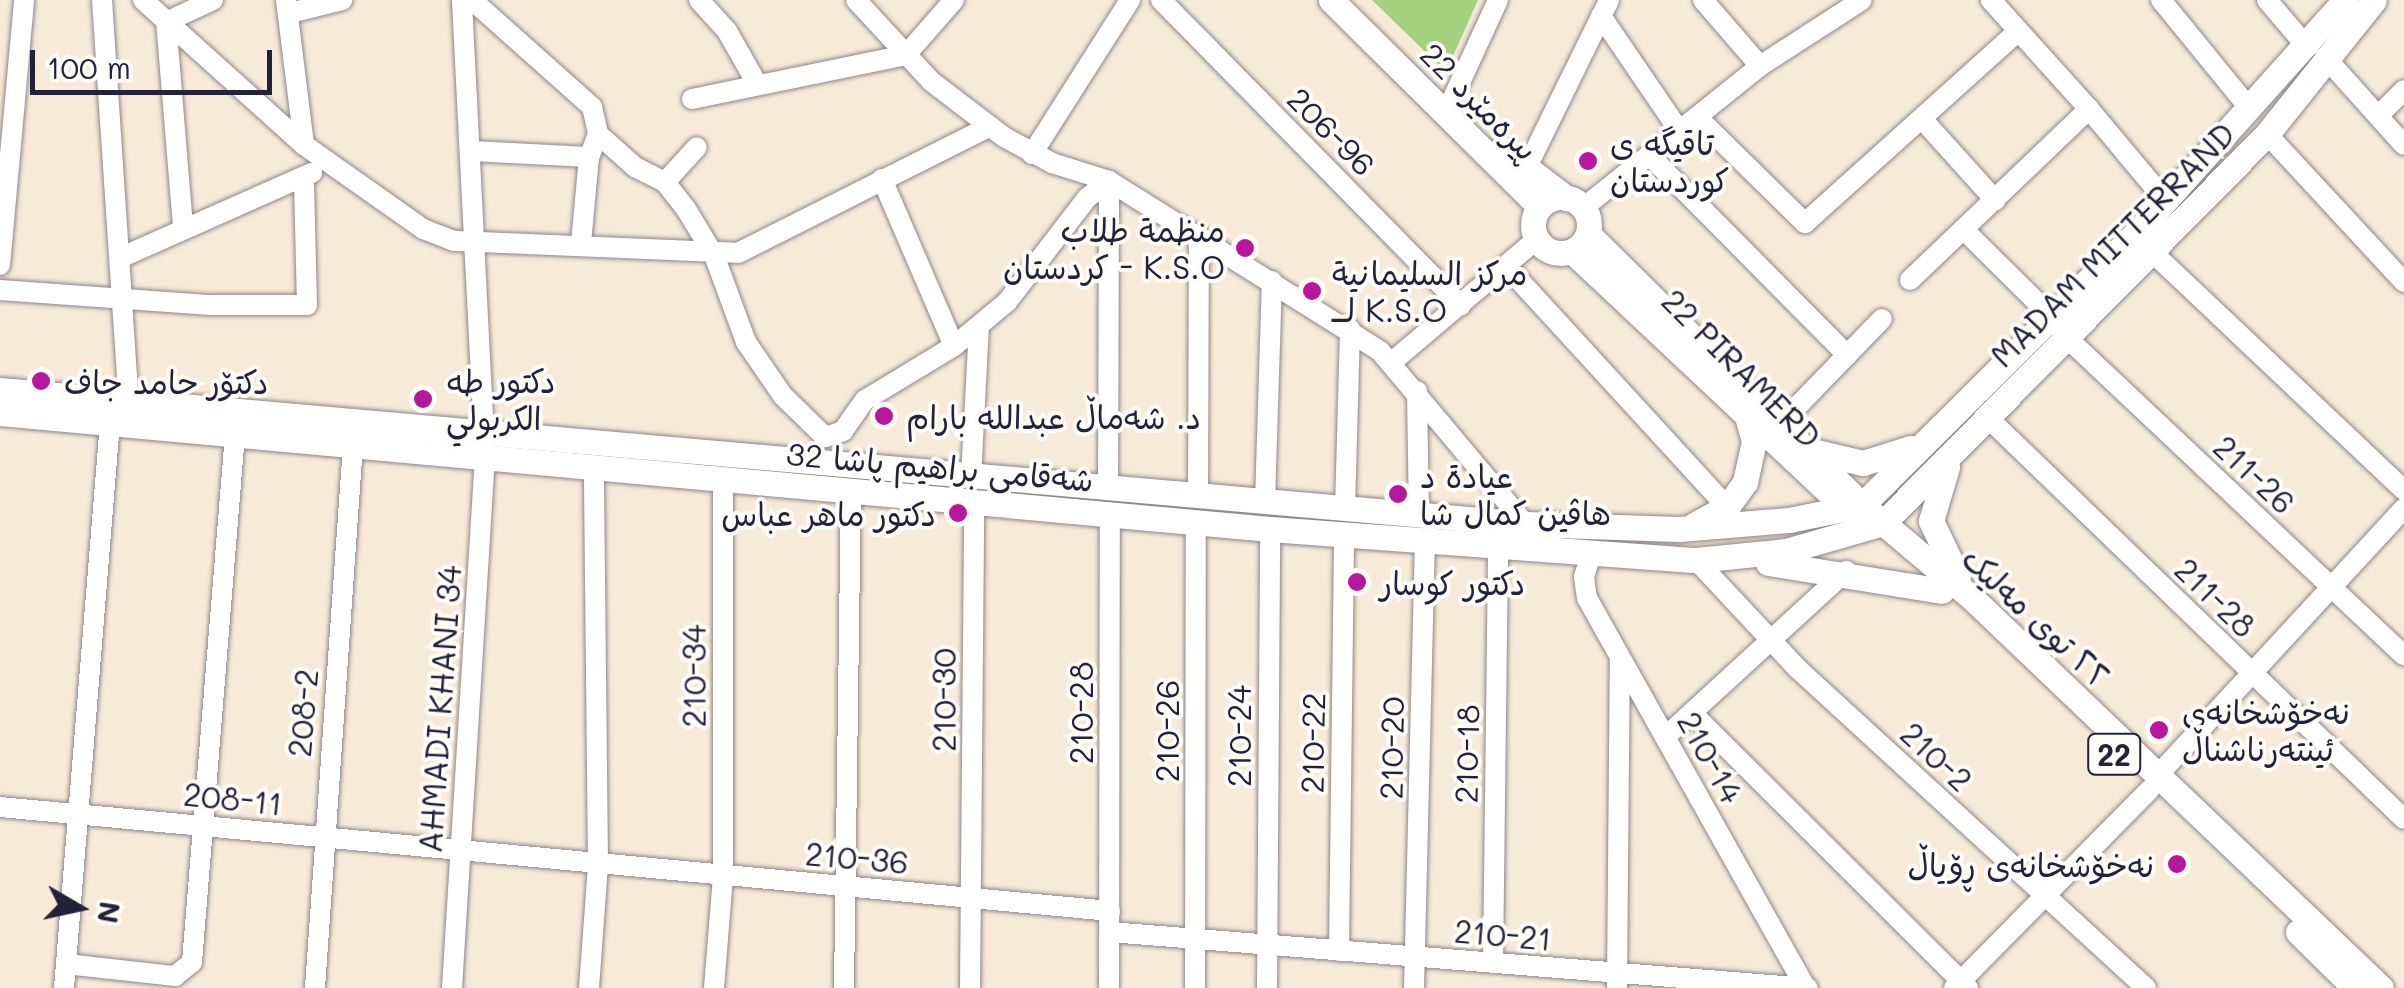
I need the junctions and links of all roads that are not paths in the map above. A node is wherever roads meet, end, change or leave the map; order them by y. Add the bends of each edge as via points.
1 (24, 0) edge
2 (102, 0) edge
3 (143, 0) edge
4 (213, 0) edge
5 (342, 0) edge
6 (462, 0) edge
7 (472, 0) edge
8 (699, 0) edge
9 (954, 0) edge
10 (1130, 0) edge
11 (1161, 0) edge
12 (1330, 0) edge
13 (1350, 0) edge
14 (1498, 0) edge
15 (1703, 0) edge
16 (1862, 0) edge
17 (1991, 0) edge
18 (2160, 0) edge
19 (2267, 0) edge
20 (2344, 0) edge
21 (2374, 0) edge
22 (861, 2) edge
23 (288, 6) edge
24 (1605, 8) edge
25 (166, 22) junction
26 (2018, 31) junction
27 (2316, 52) junction
28 (906, 54) junction
29 (1760, 66) junction
30 (756, 82) junction
31 (2404, 90) edge
32 (692, 99) dead end
33 (1452, 100) junction
34 (2089, 109) junction
35 (2250, 109) junction
36 (2378, 115) junction
37 (1698, 118) junction
38 (1923, 120) junction
39 (990, 126) junction
40 (1680, 132) junction
41 (598, 134) junction
42 (2267, 134) junction
43 (304, 145) junction
44 (2404, 145) edge
45 (697, 147) dead end
46 (472, 151) junction
47 (1032, 154) junction
48 (5, 155) edge
49 (1651, 156) junction
50 (590, 157) junction
51 (328, 161) junction
52 (1526, 169) junction
53 (304, 178) junction
54 (882, 180) junction
55 (1109, 180) junction
56 (665, 182) junction
57 (1995, 200) junction
58 (2166, 201) junction
59 (1540, 207) junction
60 (1577, 223) junction
61 (183, 227) junction
62 (1963, 229) junction
63 (1199, 235) junction
64 (1537, 238) junction
65 (473, 241) junction
66 (581, 244) junction
67 (2150, 250) junction
68 (714, 255) junction
69 (122, 256) junction
70 (0, 265) edge
71 (1508, 268) junction
72 (1910, 280) dead end
73 (1272, 281) junction
74 (2404, 282) edge
75 (0, 290) edge
76 (127, 301) junction
77 (1461, 305) junction
78 (1882, 318) dead end
79 (979, 326) junction
80 (2059, 327) junction
81 (1350, 330) junction
82 (954, 346) junction
83 (1846, 356) junction
84 (1392, 362) junction
85 (0, 390) edge
86 (1417, 391) junction
87 (129, 402) junction
88 (0, 413) edge
89 (1746, 413) junction
90 (1987, 417) junction
91 (1783, 421) junction
92 (110, 422) junction
93 (1956, 430) junction
94 (235, 434) junction
95 (353, 444) junction
96 (484, 445) junction
97 (1813, 451) junction
98 (594, 466) junction
99 (723, 477) junction
100 (1108, 488) junction
101 (2404, 490) edge
102 (972, 491) junction
103 (851, 492) junction
104 (1198, 496) junction
105 (1265, 502) junction
106 (1727, 507) junction
107 (2404, 508) edge
108 (1418, 514) junction
109 (1110, 515) junction
110 (1865, 515) junction
111 (1196, 522) junction
112 (1344, 522) junction
113 (1525, 524) junction
114 (1270, 529) junction
115 (1679, 529) junction
116 (1425, 540) junction
117 (1498, 545) junction
118 (1592, 552) junction
119 (1728, 559) junction
120 (1696, 560) junction
121 (1846, 571) junction
122 (2330, 585) junction
123 (1942, 591) junction
124 (1972, 598) junction
125 (1770, 641) junction
126 (2404, 655) edge
127 (1620, 656) junction
128 (2249, 670) junction
129 (1692, 712) junction
130 (1665, 737) junction
131 (2154, 782) junction
132 (0, 807) edge
133 (78, 813) junction
134 (2404, 819) edge
135 (204, 825) junction
136 (322, 837) junction
137 (460, 850) junction
138 (598, 864) junction
139 (723, 876) junction
140 (850, 887) junction
141 (2047, 897) junction
142 (972, 898) junction
143 (1110, 910) junction
144 (1110, 932) junction
145 (1196, 939) junction
146 (1266, 944) junction
147 (1339, 951) junction
148 (1417, 957) junction
149 (1493, 963) junction
150 (66, 964) junction
151 (1618, 981) edge
152 (1961, 986) edge
153 (1806, 987) edge
154 (64, 988) edge
155 (315, 988) edge
156 (452, 988) edge
157 (589, 988) edge
158 (714, 988) edge
159 (844, 988) edge
160 (970, 988) edge
161 (1109, 988) edge
162 (1195, 988) edge
163 (1267, 988) edge
164 (1414, 988) edge
165 (2146, 988) edge
166 (2355, 988) edge
167 (2380, 988) edge

1 - 48 street
2 - 69 street
3 - 25 street
4 - 25 street
5 - 23 street
6 - 46 street, AHMADI KHANI 34
7 - 41 street via 592,107
8 - 30 street
9 - 28 street
10 - 47 street
11 - 77 street, 206-96
12 - 59 main road, 22 پیرەمێرد
13 - 33 main road, 22 پیرەمێرد
14 - 33 street
15 - 29 street
16 - 29 street
17 - 26 street
18 - 35 street
19 - 27 street
20 - 27 main road, MADAM MITTERRAND
21 - 27 main road, MADAM MITTERRAND
22 - 28 street
23 - 43 street
24 - 40 street
24 - 52 street
25 - 43 street
25 - 61 street
26 - 34 street
26 - 38 street
27 - 35 main road, MADAM MITTERRAND
27 - 36 street
27 - 42 main road, MADAM MITTERRAND
28 - 30 street
28 - 39 street
29 - 37 street
30 - 32 street
31 - 36 street
33 - 52 main road, 22 پیرەمێرد
34 - 57 street
34 - 58 street
35 - 58 main road, MADAM MITTERRAND
36 - 44 street
37 - 38 street via 1806,223
37 - 40 street
38 - 57 street
39 - 47 street
39 - 54 street
40 - 49 street
41 - 50 street
41 - 56 street via 635,167
42 - 67 main road, MADAM MITTERRAND
42 - 74 street
43 - 51 street
45 - 56 street
46 - 50 street
46 - 65 street, AHMADI KHANI 34
47 - 55 street
48 - 70 street
49 - 60 street
49 - 83 street
50 - 66 street
51 - 53 street
51 - 65 street via 424,229
52 - 60 main road, 22 پیرەمێرد
53 - 61 street
53 - 76 street via 306,304
54 - 68 street via 760,243
54 - 82 street
55 - 63 street
55 - 79 street via 1087,198 1028,281
55 - 100 street
56 - 68 street
57 - 62 street
58 - 80 main road, MADAM MITTERRAND
59 - 60 main road
59 - 64 main road
60 - 64 main road via 1549,250
60 - 89 main road, 22 PIRAMERD
60 - 91 main road
61 - 69 street
62 - 72 street
62 - 80 street, 211-26
63 - 73 street
63 - 104 street
64 - 71 street
65 - 66 street
65 - 96 street, AHMADI KHANI 34
66 - 68 street
67 - 80 main road, MADAM MITTERRAND
67 - 101 street
68 - 82 street via 746,342 816,432 835,436 864,400
69 - 76 street
71 - 77 street
71 - 106 street
73 - 81 street
73 - 105 street
75 - 76 street
76 - 87 street
77 - 84 street
78 - 83 street
79 - 82 street
79 - 102 street, 210-30
80 - 90 main road, MADAM MITTERRAND
80 - 93 main road, MADAM MITTERRAND
80 - 122 street, 211-26
81 - 84 street
81 - 112 street, 210-22
83 - 91 street
84 - 86 street
85 - 87 main road, شەقامی براهیم پاشا 32
86 - 108 street
86 - 113 street
87 - 96 main road, شەقامی براهیم پاشا 32
88 - 92 main road, شەقامی براهیم پاشا 32
89 - 106 main road via 1752,460
89 - 110 main road, 22 PIRAMERD
90 - 93 main road, MADAM MITTERRAND
90 - 128 street, 211-28
91 - 97 main road
92 - 94 main road, شەقامی براهیم پاشا 32
92 - 133 street
93 - 97 main road via 1879,462
93 - 110 main road
93 - 124 main road via 1931,521
94 - 95 main road, شەقامی براهیم پاشا 32
94 - 135 street
95 - 96 main road, شەقامی براهیم پاشا 32
95 - 136 street, 208-2
96 - 98 main road, شەقامی براهیم پاشا 32
96 - 102 main road, شەقامی براهیم پاشا 32
96 - 137 street, AHMADI KHANI 34
97 - 110 main road
98 - 99 main road, شەقامی براهیم پاشا 32
98 - 138 street
99 - 103 main road, شەقامی براهیم پاشا 32
99 - 139 street, 210-34
100 - 102 main road, شەقامی براهیم پاشا 32
100 - 104 main road, شەقامی براهیم پاشا 32
102 - 103 main road, شەقامی براهیم پاشا 32
102 - 109 main road, شەقامی براهیم پاشا 32
102 - 142 street, 210-30
103 - 140 street
104 - 105 main road, شەقامی براهیم پاشا 32
105 - 112 main road, شەقامی براهیم پاشا 32
106 - 115 main road
107 - 122 street
108 - 112 main road, شەقامی براهیم پاشا 32
108 - 113 main road, شەقامی براهیم پاشا 32
109 - 111 main road, شەقامی براهیم پاشا 32
109 - 143 street, 210-28
110 - 115 main road, شەقامی براهیم پاشا 32
110 - 119 main road, شەقامی براهیم پاشا 32 via 1786,552
110 - 123 main road, ٢٢ توی مەلیک / 22
110 - 124 main road, ٢٢ توی مەلیک / 22
111 - 114 main road, شەقامی براهیم پاشا 32
111 - 145 street, 210-26
112 - 114 main road, شەقامی براهیم پاشا 32
112 - 116 main road, شەقامی براهیم پاشا 32
112 - 147 street, 210-22
113 - 115 main road, شەقامی براهیم پاشا 32
114 - 146 street, 210-24
116 - 117 main road, شەقامی براهیم پاشا 32
116 - 148 street, 210-20
117 - 118 main road, شەقامی براهیم پاشا 32
117 - 149 street, 210-18
118 - 120 main road, شەقامی براهیم پاشا 32
118 - 127 street, 210-14 via 1583,587
119 - 120 main road, شەقامی براهیم پاشا 32
119 - 121 main road
120 - 125 street, 210-2
121 - 123 main road
121 - 125 street
122 - 126 street, 211-26
122 - 128 street
123 - 131 main road, ٢٢ توی مەلیک / 22
124 - 131 main road, ٢٢ توی مەلیک / 22
125 - 129 street
125 - 141 street, 210-2
127 - 130 street, 210-14
127 - 151 street
128 - 131 street
128 - 134 street, 211-28
129 - 130 street
129 - 152 street
130 - 153 street, 210-14
131 - 141 street
131 - 166 main road, ٢٢ توی مەلیک / 22
131 - 167 main road, ٢٢ توی مەلیک / 22
132 - 133 street, 208-11
133 - 135 street, 208-11
133 - 150 street
135 - 136 street, 208-11
135 - 150 street via 192,962 184,974
136 - 137 street, 208-11
136 - 155 street, 208-2
137 - 138 street, 210-36
137 - 156 street, AHMADI KHANI 34
138 - 139 street, 210-36
138 - 157 street
139 - 140 street, 210-36
139 - 158 street, 210-34
140 - 142 street, 210-36
140 - 159 street
141 - 152 street
141 - 165 street, 210-2
142 - 143 street, 210-36
142 - 160 street, 210-30
143 - 144 street, 210-28
144 - 145 street, 210-21
144 - 161 street, 210-28
145 - 146 street, 210-21
145 - 162 street
146 - 147 street, 210-21
146 - 163 street, 210-24
147 - 148 street, 210-21
148 - 149 street, 210-21
148 - 164 street, 210-20
149 - 151 street, 210-21
150 - 154 street
151 - 153 street, 210-21

